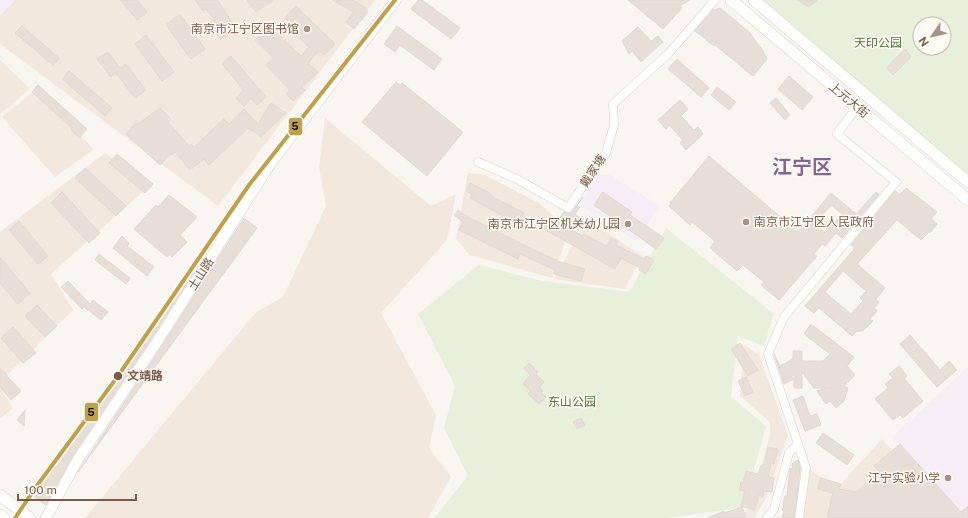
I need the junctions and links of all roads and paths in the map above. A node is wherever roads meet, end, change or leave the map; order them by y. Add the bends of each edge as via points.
1 (396, 0) edge
2 (715, 0) edge
3 (731, 0) edge
4 (754, 0) edge
5 (857, 107) junction
6 (478, 162) dead end
7 (968, 182) edge
8 (968, 200) edge
9 (798, 444) junction
10 (0, 495) edge
11 (0, 515) edge
12 (4, 518) edge
13 (30, 518) edge
14 (46, 518) edge
15 (767, 518) edge
16 (799, 518) edge

1 - 14 street, 土山路 via 271,163 155,345 77,460
2 - 6 street, 戴家塘 via 669,53 612,104 614,124 606,153 568,208 517,179
3 - 5 main road, 上元大街
4 - 7 main road, 上元大街
5 - 8 main road, 上元大街
5 - 9 street via 837,134 896,182 784,317 768,354
9 - 15 street via 789,453 774,509
9 - 16 street via 806,468
10 - 13 main road
11 - 12 main road

